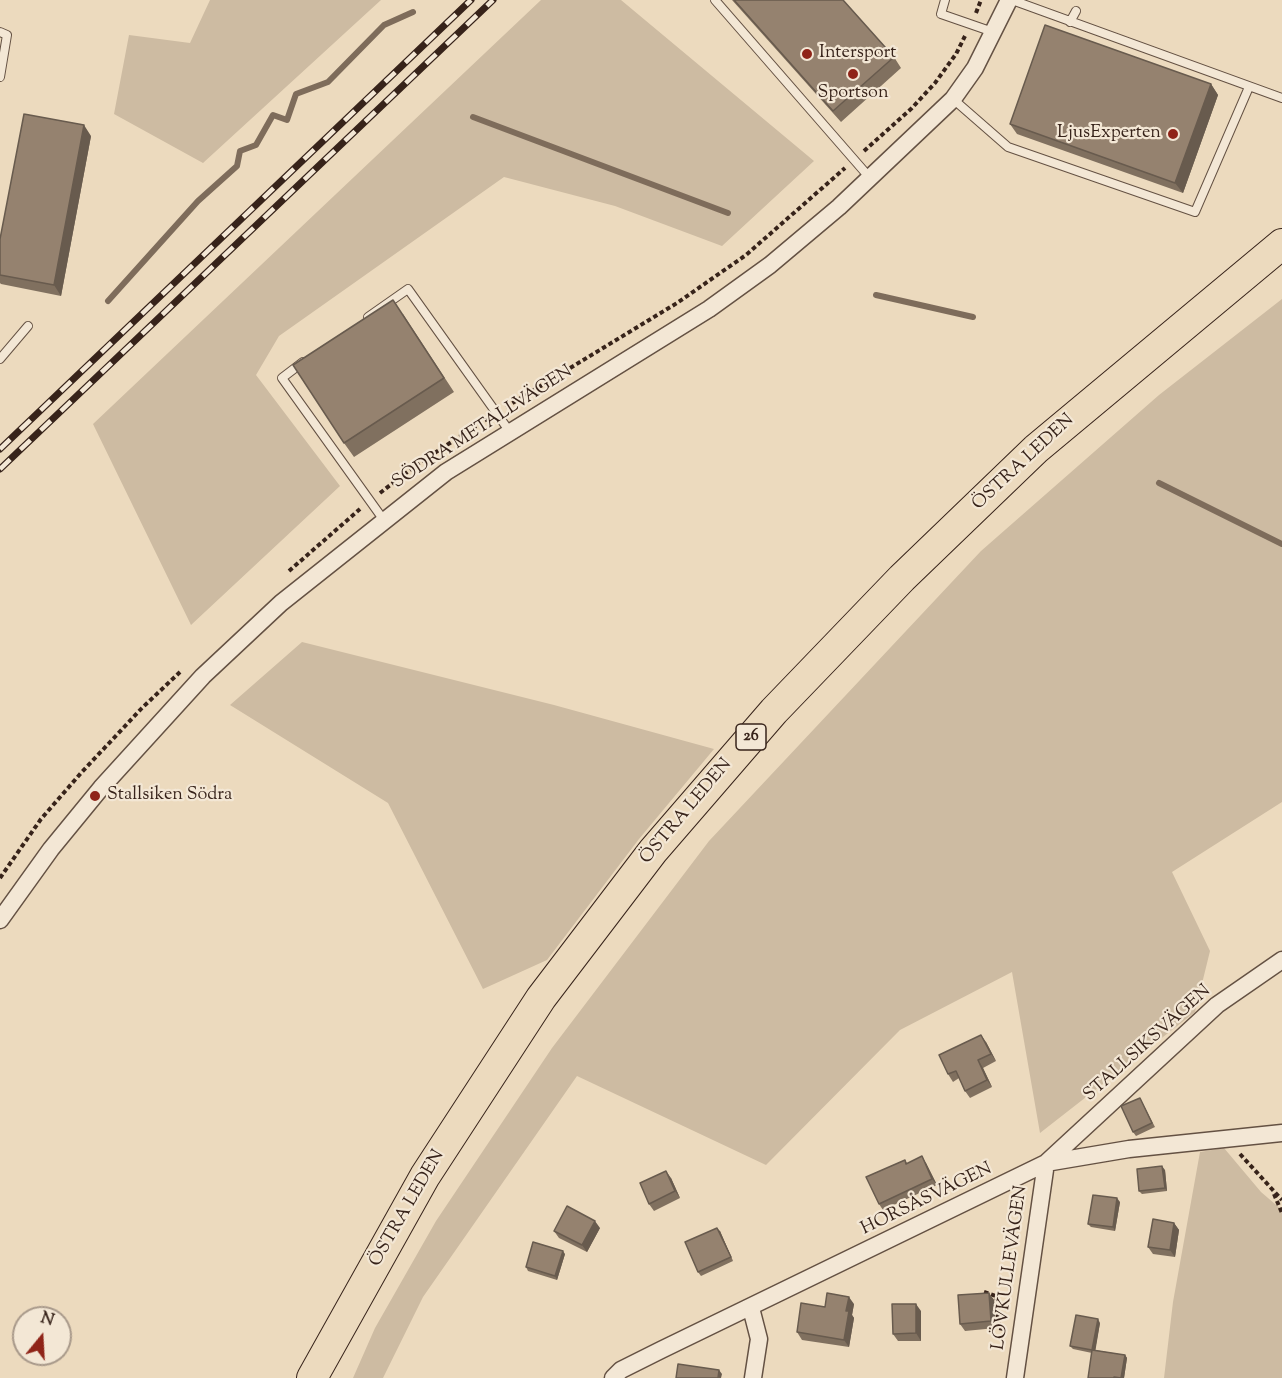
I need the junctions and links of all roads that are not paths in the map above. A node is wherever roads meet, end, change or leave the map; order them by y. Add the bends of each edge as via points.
1 (715, 0) edge
2 (945, 0) edge
3 (1011, 0) edge
4 (1076, 11) dead end
5 (1070, 22) junction
6 (0, 32) edge
7 (994, 32) junction
8 (0, 77) edge
9 (1249, 87) junction
10 (1282, 98) edge
11 (953, 99) junction
12 (870, 178) junction
13 (1282, 244) edge
14 (359, 323) edge
15 (28, 326) dead end
16 (311, 357) edge
17 (0, 359) edge
18 (510, 432) junction
19 (383, 519) junction
20 (0, 920) edge
21 (1282, 960) edge
22 (1282, 1133) edge
23 (1046, 1163) junction
24 (751, 1308) junction
25 (312, 1378) edge
26 (613, 1378) edge
27 (753, 1378) edge
28 (1015, 1378) edge

1 - 12 lane
2 - 7 lane via 941,14
3 - 5 lane
3 - 7 street, SÖDRA METALLVÄGEN
4 - 5 lane
5 - 9 lane
6 - 8 lane via 8,35
7 - 11 street, SÖDRA METALLVÄGEN
9 - 10 lane
9 - 11 lane via 1195,212 1008,147
11 - 12 street, SÖDRA METALLVÄGEN
12 - 18 street, SÖDRA METALLVÄGEN via 770,266 709,309
13 - 25 highway, ÖSTRA LEDEN / 26 via 1036,449 902,578 774,711 668,834 541,998 425,1176
14 - 18 lane via 408,289
15 - 17 lane
16 - 19 lane via 282,378
18 - 19 street, SÖDRA METALLVÄGEN via 446,472
19 - 20 street, SÖDRA METALLVÄGEN via 281,603 203,676 90,801
21 - 23 street, STALLSIKSVÄGEN via 1218,1005
22 - 23 street, HORSÅSVÄGEN via 1129,1149
23 - 24 street, HORSÅSVÄGEN
23 - 28 street, LÖVKULLEVÄGEN
24 - 26 street, HORSÅSVÄGEN via 621,1370
24 - 27 street via 759,1339

